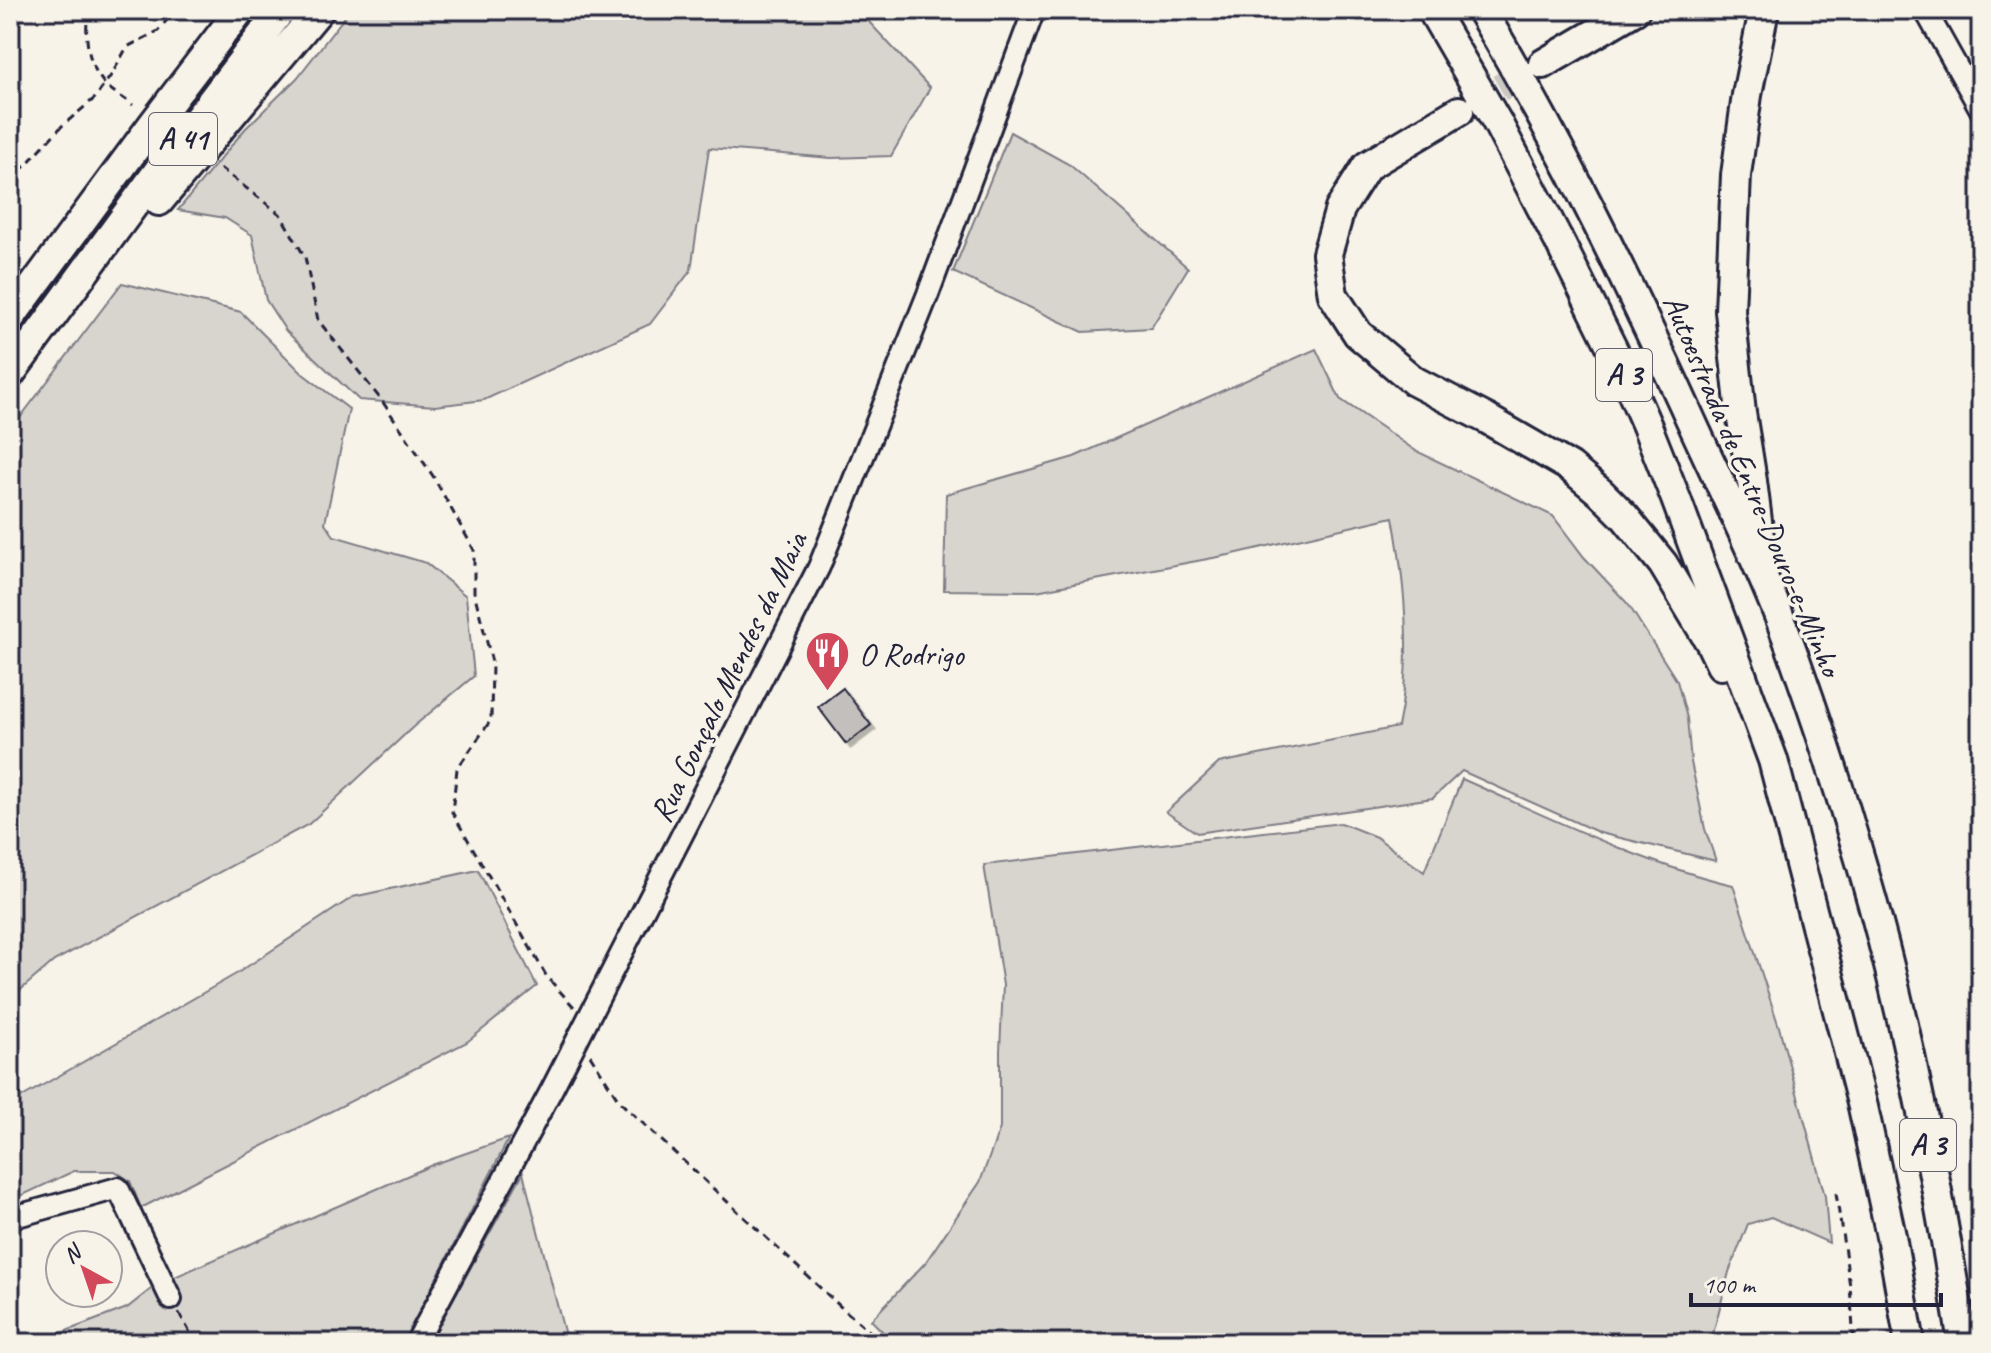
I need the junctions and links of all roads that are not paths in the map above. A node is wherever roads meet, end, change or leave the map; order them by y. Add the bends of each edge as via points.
1 (240, 10) edge
2 (281, 10) edge
3 (319, 10) edge
4 (1034, 10) edge
5 (1432, 10) edge
6 (1481, 10) edge
7 (1635, 10) edge
8 (1764, 10) edge
9 (1925, 10) edge
10 (1543, 64) tunnel mouth
11 (1981, 110) edge
12 (1459, 111) tunnel mouth
13 (86, 270) junction
14 (10, 318) edge
15 (10, 374) edge
16 (1780, 619) junction
17 (1773, 760) junction
18 (10, 1218) edge
19 (171, 1299) road end
20 (416, 1343) edge
21 (1910, 1343) edge
22 (1963, 1343) edge

1 - 14 highway, A 41
2 - 13 highway, A 41
3 - 13 highway via 156,205
4 - 20 street, Rua Gonçalo Mendes da Maia via 819,567
5 - 17 highway, A 3 via 1497,122 1619,362
6 - 16 highway, Autoestrada de Entre-Douro-e-Minho / A 3 via 1630,290
7 - 10 highway
8 - 16 highway via 1736,175 1730,311 1759,537
9 - 11 street
12 - 17 highway via 1367,166 1340,209 1327,254 1333,295 1358,334 1414,381 1570,467 1625,517 1663,564
13 - 15 highway, A 41
16 - 22 highway, Autoestrada de Entre-Douro-e-Minho / A 3 via 1837,785 1884,948 1942,1216
17 - 21 highway, A 3 via 1863,1107
18 - 19 street via 118,1188

